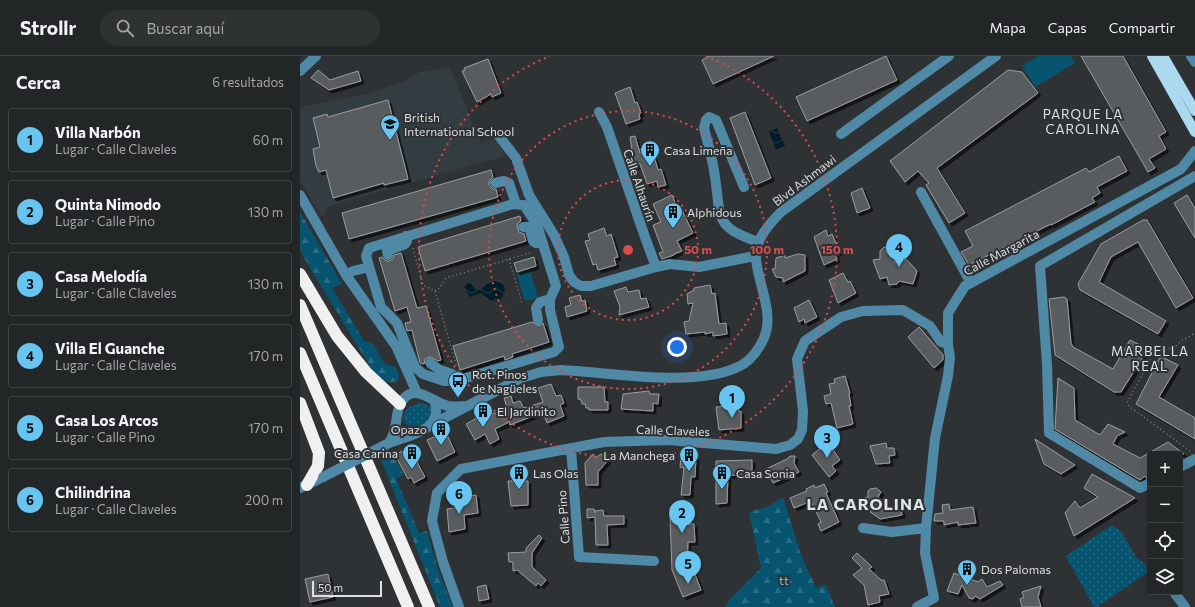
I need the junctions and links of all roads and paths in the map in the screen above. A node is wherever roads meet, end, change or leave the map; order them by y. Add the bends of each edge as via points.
1 (316, 56) edge
2 (949, 56) edge
3 (996, 56) edge
4 (1152, 56) edge
5 (1164, 56) edge
6 (1191, 56) edge
7 (1195, 62) edge
8 (300, 71) edge
9 (1195, 111) edge
10 (599, 112) dead end
11 (1195, 132) edge
12 (841, 134) dead end
13 (499, 136) dead end
14 (1195, 151) edge
15 (1186, 160) junction
16 (1195, 176) edge
17 (495, 183) dead end
18 (744, 187) dead end
19 (921, 192) dead end
20 (300, 195) edge
21 (516, 204) junction
22 (523, 227) dead end
23 (408, 236) junction
24 (759, 242) junction
25 (544, 246) junction
26 (388, 256) dead end
27 (755, 256) junction
28 (564, 257) junction
29 (509, 259) junction
30 (549, 261) junction
31 (656, 266) junction
32 (369, 267) junction
33 (300, 274) edge
34 (346, 275) junction
35 (971, 283) junction
36 (435, 292) junction
37 (550, 299) junction
38 (522, 303) dead end
39 (300, 305) edge
40 (538, 320) dead end
41 (948, 320) junction
42 (930, 326) junction
43 (1195, 333) edge
44 (948, 344) junction
45 (300, 353) edge
46 (430, 363) dead end
47 (457, 381) junction
48 (418, 393) junction
49 (434, 400) junction
50 (300, 403) edge
51 (400, 404) junction
52 (469, 406) junction
53 (398, 416) junction
54 (431, 426) junction
55 (421, 430) junction
56 (389, 444) junction
57 (571, 448) junction
58 (1195, 455) edge
59 (1195, 459) edge
60 (1183, 465) edge
61 (1147, 484) edge
62 (303, 486) edge
63 (863, 528) dead end
64 (926, 528) junction
65 (654, 561) dead end
66 (1176, 595) edge
67 (936, 603) edge
68 (408, 607) edge
69 (429, 607) edge
70 (459, 607) edge
71 (917, 607) edge
72 (1185, 607) edge

1 - 8 street
2 - 12 street
3 - 24 street, Blvd Ashmawi via 781,212
4 - 11 main road
5 - 9 main road
6 - 7 street
10 - 31 street, Calle Alhaurín via 607,127
13 - 28 street via 516,158 529,195 554,235
14 - 15 street, Calle Margarita
15 - 16 street
15 - 35 street, Calle Margarita via 1181,169
16 - 61 street via 1040,266 1049,433 1140,488
17 - 21 street via 510,183
18 - 24 street via 716,120 709,117 704,128 722,220 741,236
19 - 35 street
20 - 34 street
21 - 23 street
21 - 25 street via 524,205 537,225
22 - 25 street via 529,227 533,241
23 - 26 street via 405,244 387,251
23 - 32 street via 369,248 366,256
23 - 36 path via 423,285
24 - 27 street, Blvd Ashmawi
25 - 29 path
25 - 30 street
27 - 31 street via 699,267 670,264
27 - 52 street, Blvd Ashmawi via 756,270 767,307 767,327 757,352 739,366 716,373 682,377 561,370 541,372 521,378
28 - 30 street
28 - 31 street via 569,275 574,282 582,286 591,286
29 - 36 path via 446,278
29 - 38 path
30 - 37 street via 556,286
32 - 34 street
32 - 47 street via 381,307 397,323 415,367 423,374 444,381
33 - 51 highway via 337,336 366,372
34 - 48 street via 396,346
35 - 41 street, Calle Margarita via 964,286 957,297 948,313
36 - 47 path
37 - 40 street via 540,302 536,308
37 - 47 street via 558,347 554,352
39 - 69 highway
41 - 42 street
41 - 44 street, Calle Margarita
42 - 44 street, Calle Claveles via 941,342
42 - 57 street, Calle Claveles via 903,310 863,311 842,317 805,342 797,359 803,411 802,430 798,439 790,445 776,449 668,440 604,442
43 - 58 path via 1174,348 1160,349 1153,355 1127,402 1130,407
44 - 64 street, Calle Margarita via 948,376 935,438
45 - 68 highway
46 - 47 street via 452,374
48 - 49 street via 426,394
48 - 51 street via 410,395
49 - 52 street, Blvd Ashmawi via 448,406
49 - 54 street via 437,415
50 - 62 highway via 319,454 318,466
51 - 53 street
52 - 54 street, Blvd Ashmawi
53 - 55 street via 401,425 407,430
53 - 56 street via 395,435
54 - 55 street
55 - 56 street
56 - 62 street, bridge
57 - 65 street, Calle Pino via 579,556
57 - 70 street, Calle Claveles via 462,469 437,493 432,521
59 - 60 street
63 - 64 street via 892,532
64 - 67 street, Calle Margarita via 925,553
66 - 72 street
67 - 71 street, Calle Margarita

